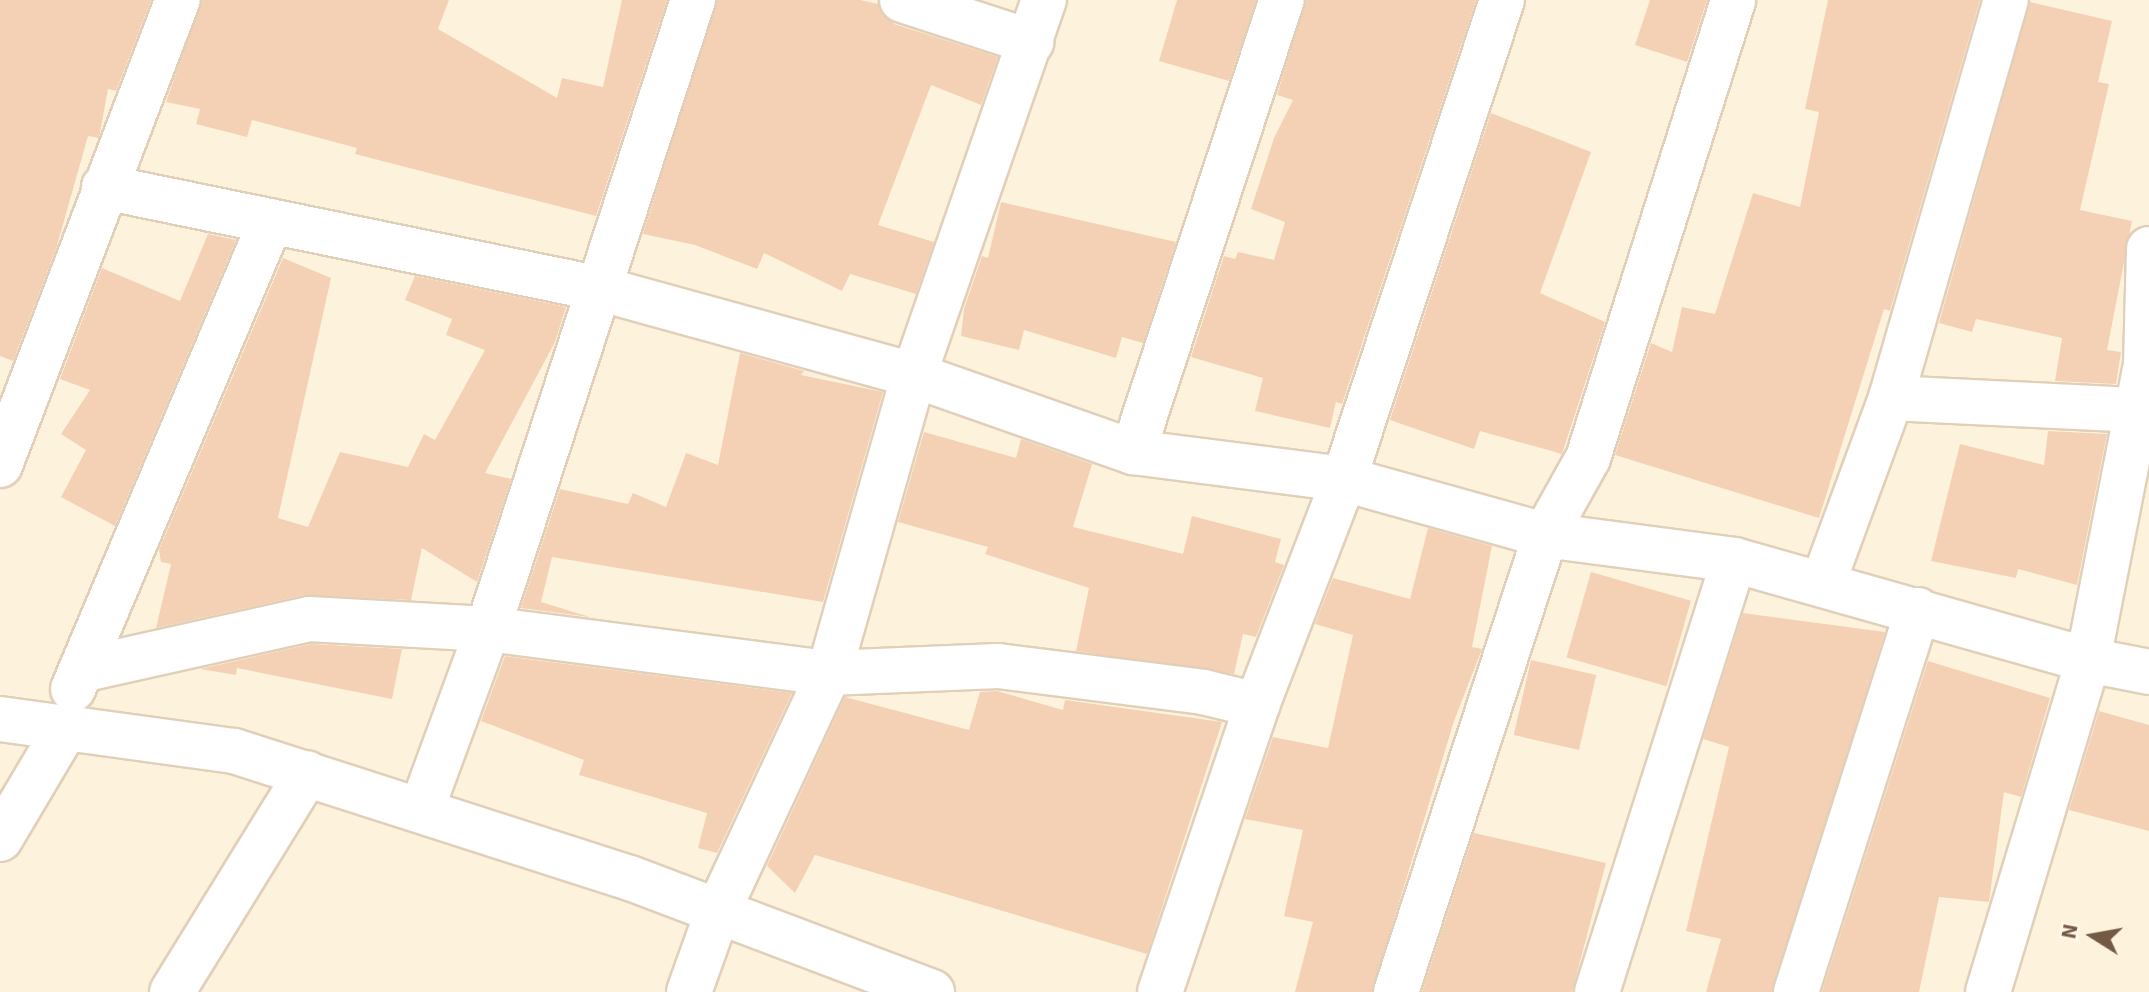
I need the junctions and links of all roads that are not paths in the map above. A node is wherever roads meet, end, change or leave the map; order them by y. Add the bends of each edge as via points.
1 (178, 0) edge
2 (693, 0) edge
3 (902, 0) edge
4 (1044, 0) edge
5 (1282, 0) edge
6 (1502, 0) edge
7 (1733, 0) edge
8 (2006, 0) edge
9 (1031, 42) junction
10 (104, 187) junction
11 (271, 221) junction
12 (2149, 249) edge
13 (601, 289) junction
14 (914, 375) junction
15 (1891, 398) junction
16 (2138, 410) junction
17 (1133, 452) junction
18 (0, 465) edge
19 (1344, 479) junction
20 (1545, 535) junction
21 (1734, 560) junction
22 (1823, 583) junction
23 (1918, 610) junction
24 (488, 629) junction
25 (2088, 660) junction
26 (81, 670) junction
27 (2149, 672) edge
28 (829, 673) junction
29 (1257, 705) junction
30 (0, 719) edge
31 (62, 725) junction
32 (307, 773) junction
33 (422, 808) junction
34 (0, 839) edge
35 (718, 911) junction
36 (172, 992) edge
37 (689, 992) edge
38 (932, 992) edge
39 (1160, 992) edge
40 (1396, 992) edge
41 (1597, 992) edge
42 (1796, 992) edge
43 (1988, 992) edge

1 - 10 street
2 - 13 street
3 - 9 street
4 - 9 street
5 - 17 street
6 - 19 street
7 - 20 street via 1588,458
8 - 15 street
9 - 14 street
10 - 11 street
10 - 18 street
11 - 13 street
11 - 26 street
12 - 16 street via 2146,363
13 - 14 street
13 - 24 street
14 - 17 street
14 - 28 street
15 - 16 street
15 - 22 street
16 - 25 street
17 - 19 street
19 - 20 street
19 - 29 street
20 - 21 street
20 - 40 street
21 - 22 street
21 - 41 street
22 - 23 street
23 - 25 street
23 - 42 street
24 - 26 street via 309,619
24 - 28 street
24 - 33 street
25 - 27 street
25 - 43 street
26 - 31 street
28 - 29 street via 998,666 1203,692
28 - 35 street
29 - 39 street
30 - 31 street
31 - 32 street via 234,751
31 - 34 street
32 - 33 street
32 - 36 street
33 - 35 street
35 - 37 street
35 - 38 street

